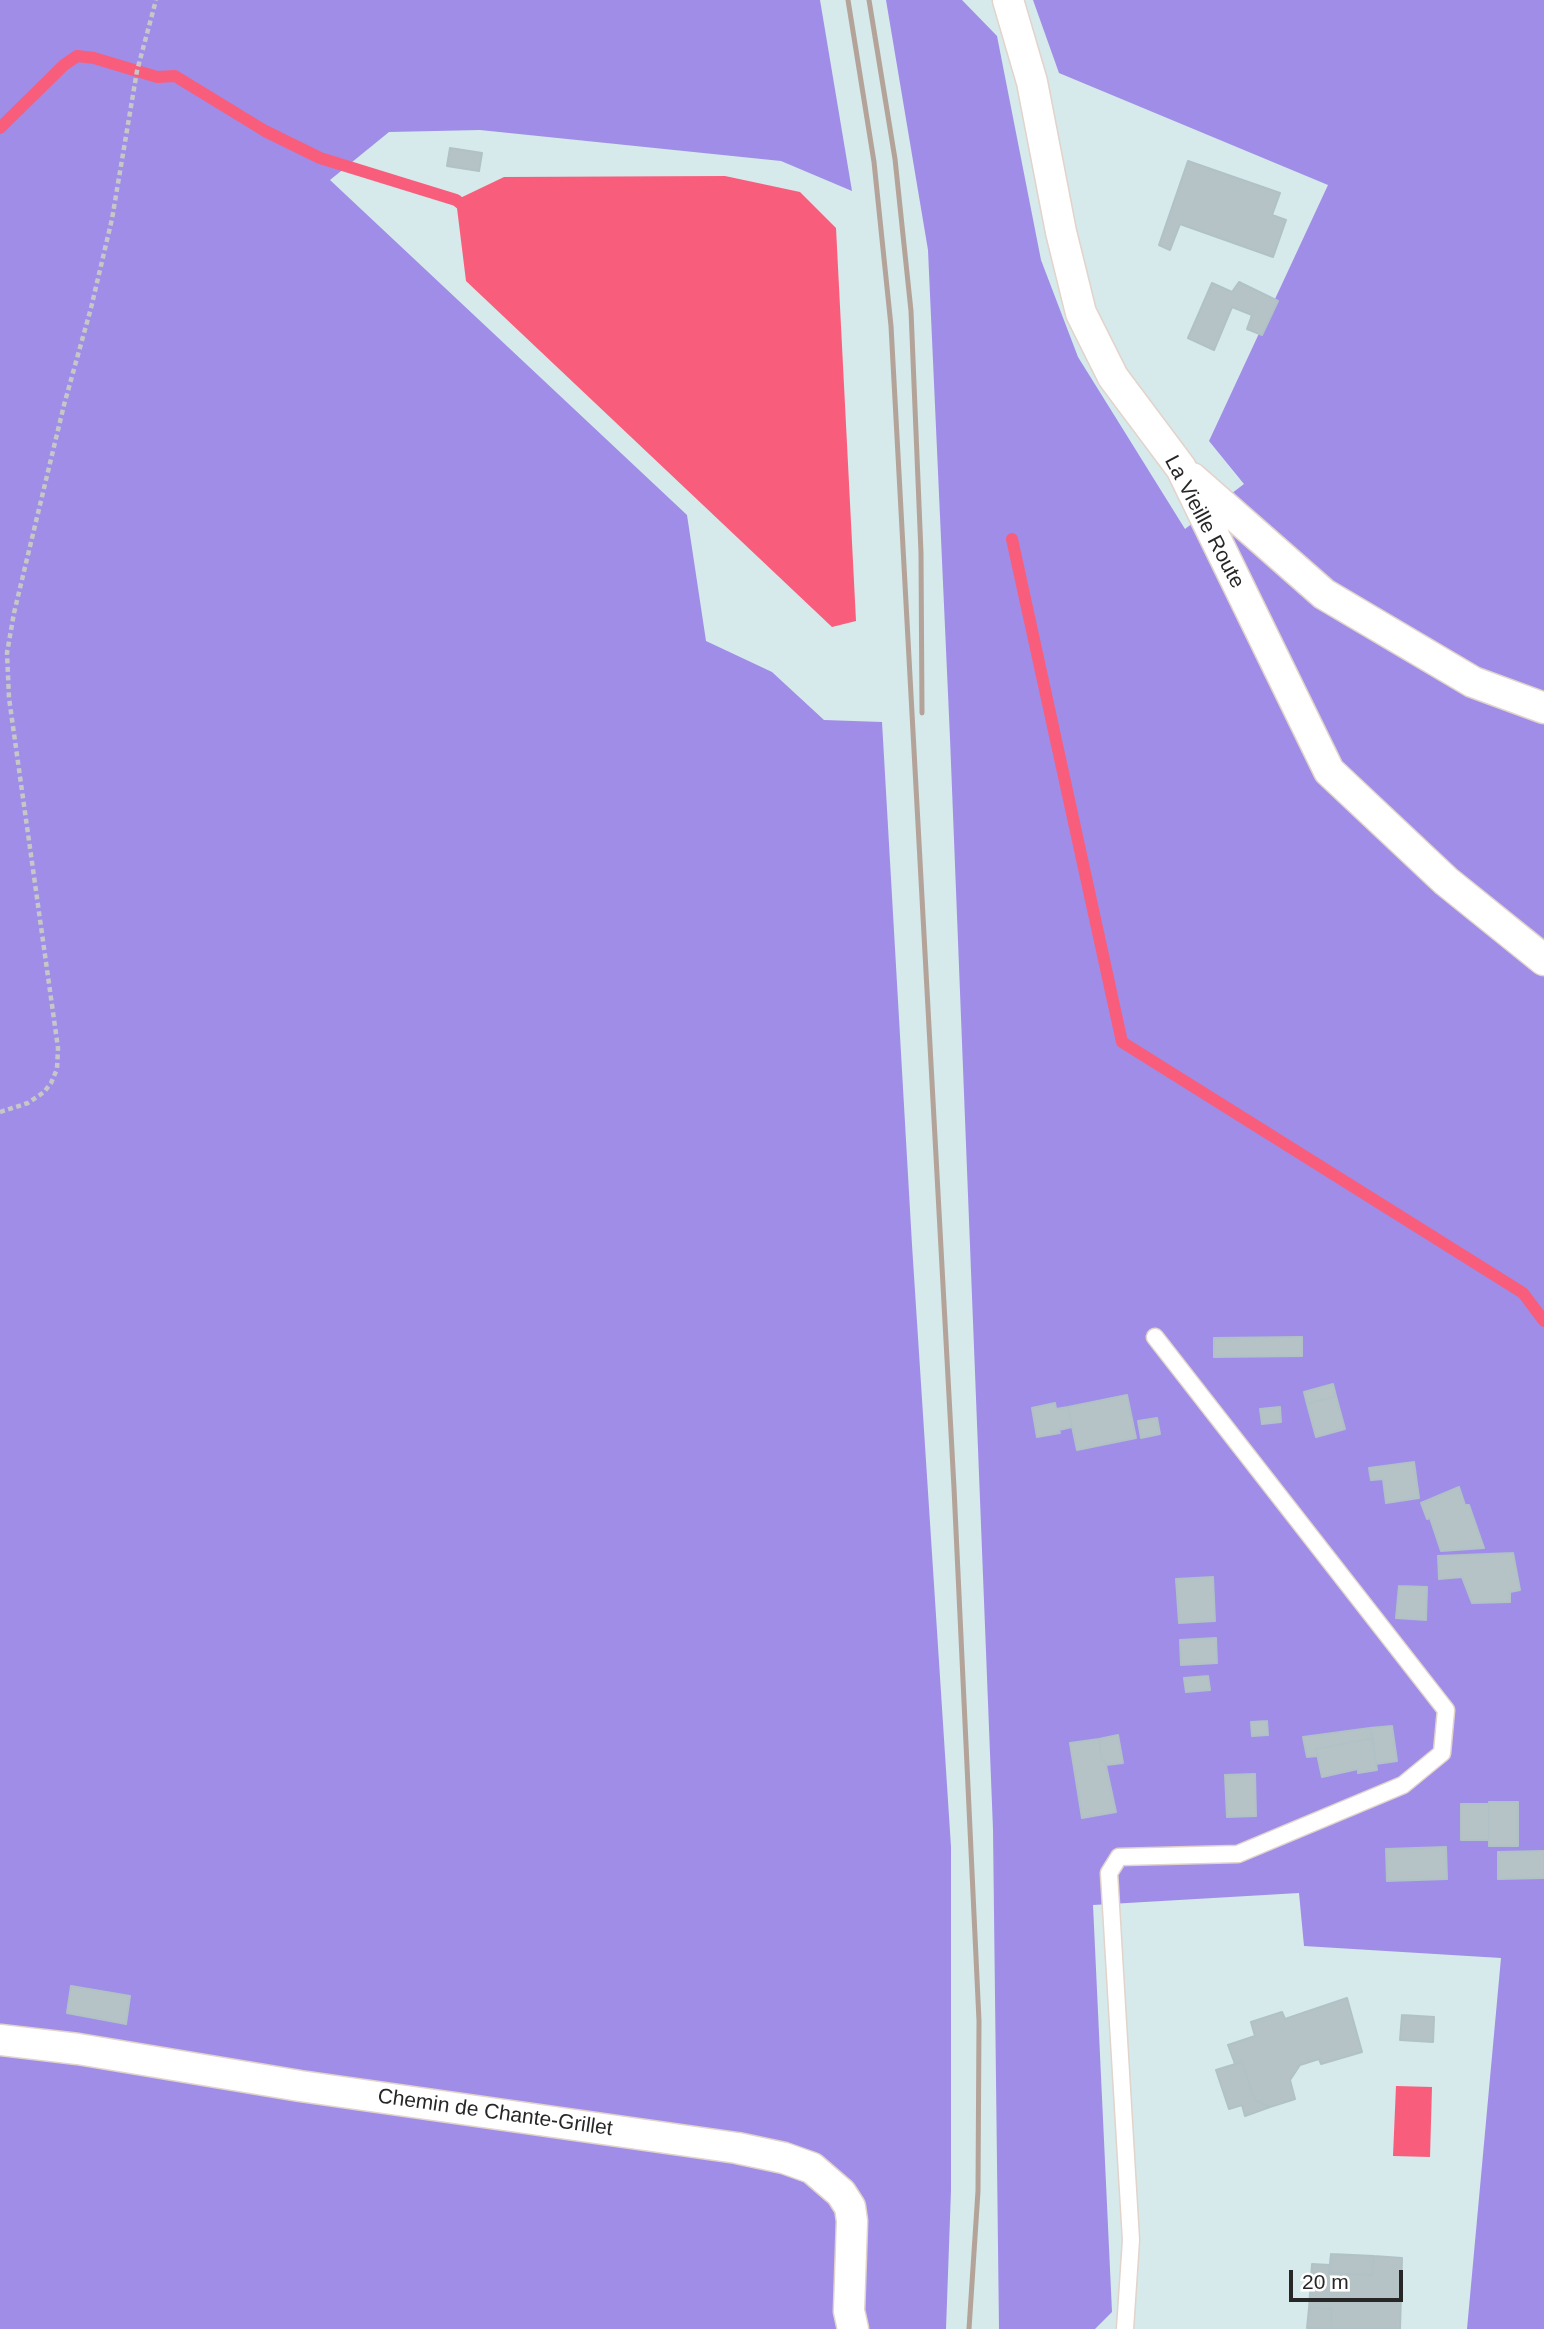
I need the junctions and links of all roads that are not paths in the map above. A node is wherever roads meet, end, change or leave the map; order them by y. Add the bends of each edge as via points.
1 (1007, 0) edge
2 (1181, 468) junction
3 (1544, 708) edge
4 (1544, 960) edge
5 (1155, 1337) dead end
6 (0, 2040) edge
7 (853, 2329) edge
8 (1125, 2329) edge

1 - 2 street, La Vieille Route via 1032,82 1081,313 1112,377
2 - 3 street via 1324,594 1474,682
2 - 4 street, La Vieille Route via 1329,771 1446,881
5 - 8 lane via 1446,1710 1442,1753 1403,1785 1238,1854 1119,1857 1109,1873 1131,2240
6 - 7 street, Chemin de Chante-Grillet via 784,2158 812,2168 850,2207 849,2311

